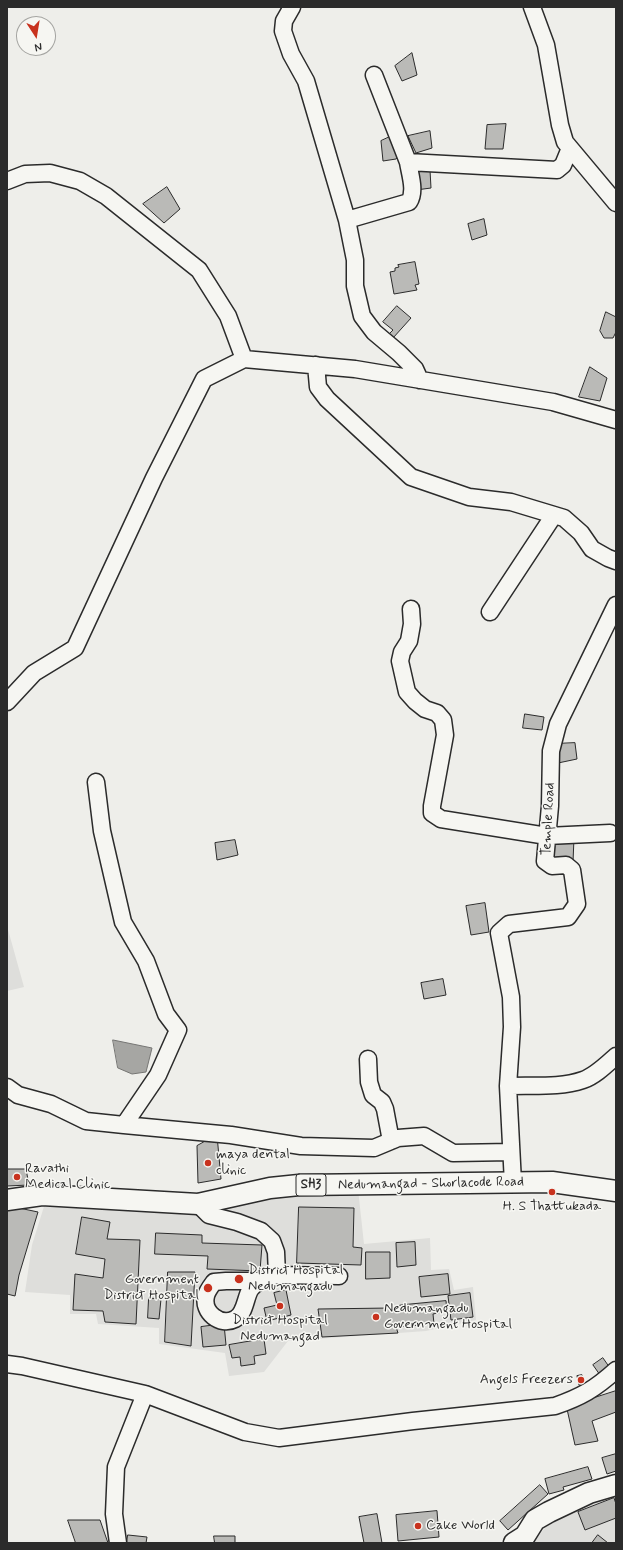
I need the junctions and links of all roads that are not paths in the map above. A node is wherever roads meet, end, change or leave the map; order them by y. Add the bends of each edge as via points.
1 (292, 7) edge
2 (532, 7) edge
3 (374, 75) dead end
4 (570, 148) junction
5 (408, 162) junction
6 (7, 181) edge
7 (616, 203) edge
8 (347, 220) junction
9 (244, 359) junction
10 (316, 365) junction
11 (420, 380) junction
12 (616, 420) edge
13 (554, 515) junction
14 (616, 561) edge
15 (616, 605) edge
16 (411, 609) dead end
17 (490, 612) dead end
18 (7, 702) edge
19 (96, 782) dead end
20 (610, 833) dead end
21 (547, 836) junction
22 (616, 1056) edge
23 (368, 1059) dead end
24 (7, 1086) edge
25 (508, 1086) junction
26 (124, 1125) junction
27 (391, 1140) junction
28 (511, 1152) junction
29 (513, 1183) junction
30 (616, 1191) edge
31 (7, 1200) edge
32 (198, 1204) junction
33 (276, 1275) junction
34 (339, 1276) dead end
35 (260, 1281) dead end
36 (7, 1364) edge
37 (616, 1370) edge
38 (145, 1394) junction
39 (616, 1485) edge
40 (118, 1543) edge
41 (514, 1543) edge

1 - 8 street via 284,20 283,31 291,54 306,81
2 - 4 street via 546,45 560,125 565,142
3 - 5 street
4 - 5 street via 563,165 557,170
4 - 7 street
5 - 8 street via 412,192 409,202
6 - 9 street via 25,174 50,173 80,181 106,196 199,270 228,316
8 - 11 street via 355,260 355,286 362,316 374,332 415,369
9 - 10 street
9 - 18 street via 204,379 154,478 75,648 34,673
10 - 11 street
10 - 13 street via 318,387 327,399 410,477 469,497 511,502
11 - 12 street via 553,402
13 - 14 street via 564,518 581,533 592,549
13 - 17 street
15 - 21 street, Temple Road via 558,724 551,751
16 - 21 street via 409,641 400,661 408,692 425,709 437,713 443,720 445,735 432,813 441,819
19 - 26 street via 102,831 122,922 146,961 166,1014 178,1030 158,1075
20 - 21 street
21 - 25 street, Temple Road via 545,861 552,866 566,865 572,870 576,904 568,917 509,924 499,933 511,997 512,1027
22 - 25 street via 584,1080 560,1085
23 - 27 street via 369,1082 373,1095 382,1102 385,1109
24 - 26 street via 18,1094 51,1104 86,1122
25 - 28 street, Temple Road
26 - 27 street via 231,1135 302,1146 374,1148
27 - 28 street via 424,1136 453,1153
28 - 29 street, Temple Road
29 - 30 main road, Nedumangad - Shorlacode Road / SH3 via 552,1182
29 - 32 main road, Nedumangad - Shorlacode Road / SH3 via 299,1185 270,1188
31 - 32 main road, Nedumangad - Shorlacode Road / SH3 via 42,1195
32 - 33 street via 209,1215 261,1231 272,1241 276,1252
33 - 34 street
33 - 35 street
36 - 38 street
37 - 38 street via 601,1384 577,1398 555,1406 279,1438 245,1432
38 - 40 street via 116,1467 114,1514
39 - 41 main road via 589,1493 549,1512 535,1520 525,1536

